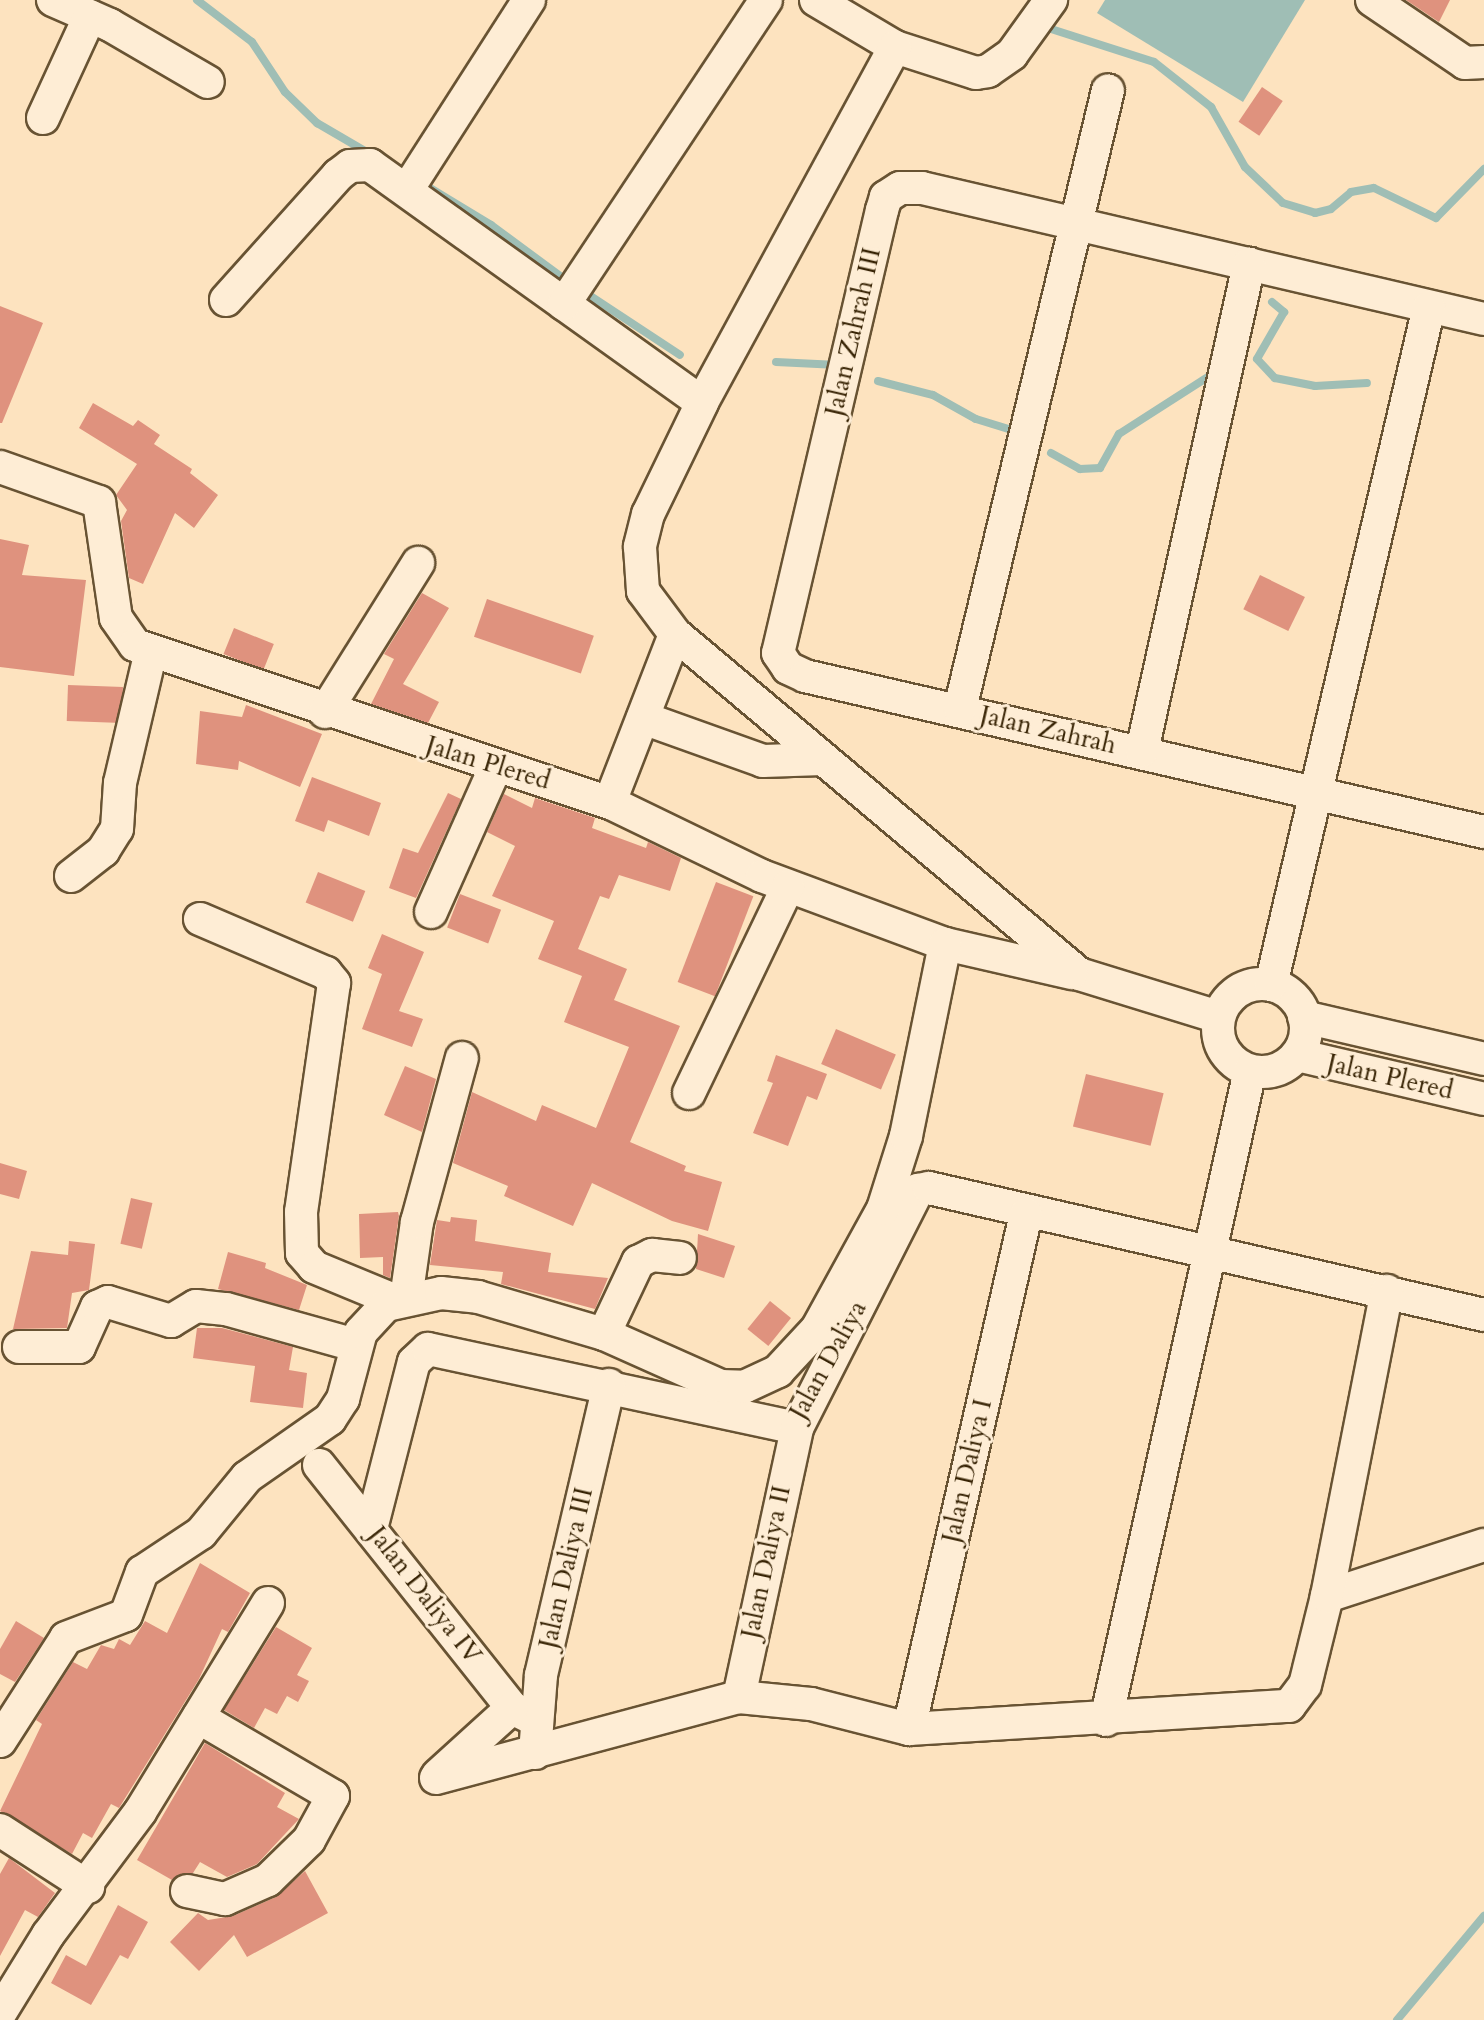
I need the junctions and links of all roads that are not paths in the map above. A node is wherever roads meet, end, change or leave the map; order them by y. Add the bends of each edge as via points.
1 (53, 0) edge
2 (529, 0) edge
3 (766, 0) edge
4 (816, 0) edge
5 (1051, 0) edge
6 (1372, 0) edge
7 (90, 16) junction
8 (895, 47) junction
9 (1484, 62) edge
10 (208, 82) dead end
11 (1108, 90) dead end
12 (43, 118) dead end
13 (414, 177) junction
14 (1079, 226) junction
15 (1249, 264) junction
16 (226, 300) dead end
17 (567, 300) junction
18 (1429, 307) junction
19 (1484, 319) edge
20 (702, 403) junction
21 (0, 467) edge
22 (418, 563) dead end
23 (675, 634) junction
24 (151, 651) junction
25 (782, 662) joint
26 (960, 709) junction
27 (325, 712) junction
28 (643, 718) junction
29 (1142, 751) junction
30 (823, 759) junction
31 (496, 766) junction
32 (615, 789) dead end
33 (1318, 794) junction
34 (1484, 832) edge
35 (71, 876) dead end
36 (788, 886) junction
37 (431, 912) dead end
38 (200, 919) dead end
39 (945, 944) junction
40 (1079, 974) junction
41 (1271, 985) junction
42 (1219, 1017) junction
43 (1304, 1017) junction
44 (1297, 1055) junction
45 (462, 1058) dead end
46 (1484, 1059) edge
47 (1250, 1071) junction
48 (689, 1093) dead end
49 (1484, 1099) edge
50 (1026, 1214) junction
51 (1210, 1255) junction
52 (680, 1258) dead end
53 (1387, 1291) junction
54 (401, 1300) junction
55 (1484, 1315) edge
56 (604, 1334) junction
57 (355, 1345) junction
58 (19, 1347) dead end
59 (609, 1385) junction
60 (797, 1428) junction
61 (319, 1465) dead end
62 (372, 1525) junction
63 (1484, 1545) edge
64 (1327, 1596) junction
65 (268, 1603) dead end
66 (739, 1697) junction
67 (523, 1713) junction
68 (198, 1717) junction
69 (1106, 1720) junction
70 (909, 1729) junction
71 (0, 1741) edge
72 (535, 1753) junction
73 (4, 1842) edge
74 (88, 1887) junction
75 (187, 1891) dead end
76 (0, 2013) edge

1 - 7 street
2 - 13 street
3 - 17 street
4 - 8 street
5 - 8 street via 1000,64 976,73
6 - 9 street via 1465,63 1475,67
7 - 10 street
7 - 12 street
8 - 20 street
11 - 14 street
13 - 16 street via 350,166
13 - 17 street
14 - 15 street
14 - 25 street, Jalan Zahrah III via 922,188 900,188 886,197 779,640
14 - 26 street
15 - 18 street
15 - 29 street
17 - 20 street
18 - 19 street
18 - 33 street
20 - 23 street via 648,514 640,547 643,591
21 - 24 street, Jalan Plered via 99,502 116,618 126,638
22 - 27 street
23 - 28 street
23 - 30 street
24 - 27 street, Jalan Plered
24 - 35 street via 120,783 117,829 103,851
25 - 26 street, Jalan Zahrah via 805,676
26 - 29 street, Jalan Zahrah
27 - 31 street, Jalan Plered
28 - 30 street via 763,761
28 - 32 street
29 - 33 street, Jalan Zahrah
30 - 40 street
31 - 36 street, Jalan Plered via 613,804
31 - 37 street
33 - 34 street, Jalan Zahrah
33 - 41 street
36 - 39 street, Jalan Plered
36 - 48 street
38 - 54 street via 326,973 334,983 302,1196 302,1253 314,1267
39 - 40 street, Jalan Plered
39 - 56 street via 896,1175 862,1254 817,1329 778,1371 744,1387 701,1380
40 - 42 street, Jalan Plered
41 - 42 street via 1239,990
41 - 43 street via 1287,992
42 - 47 street via 1224,1051
43 - 44 street via 1305,1037
43 - 46 street
44 - 47 street via 1267,1072
44 - 49 street, Jalan Plered
45 - 54 street via 419,1210
47 - 51 street
50 - 51 street, Jalan Daliya
50 - 60 street, Jalan Daliya via 929,1188 918,1190
50 - 70 street, Jalan Daliya I
51 - 53 street, Jalan Daliya
51 - 69 street
52 - 56 street via 652,1255 638,1262
53 - 55 street, Jalan Daliya
53 - 64 street
54 - 56 street via 441,1293 478,1297
54 - 57 street via 367,1321
57 - 58 street via 226,1309 196,1306 171,1321 108,1302 97,1307 79,1347
57 - 71 street via 343,1399 330,1419 247,1477 201,1533 142,1572 126,1615 66,1638
59 - 60 street, Jalan Daliya
59 - 62 street, Jalan Daliya via 434,1349 421,1353 414,1362
59 - 67 street, Jalan Daliya III
60 - 66 street, Jalan Daliya II
61 - 62 street, Jalan Daliya IV
62 - 67 street, Jalan Daliya IV
63 - 64 street
64 - 69 street via 1305,1685 1289,1706
65 - 68 street
66 - 70 street via 811,1704
66 - 72 street
67 - 72 street, Jalan Daliya III
67 - 72 street via 436,1778
68 - 74 street
68 - 75 street via 333,1796 309,1840 268,1880 225,1899
69 - 70 street
73 - 74 street
74 - 76 street via 48,1935

